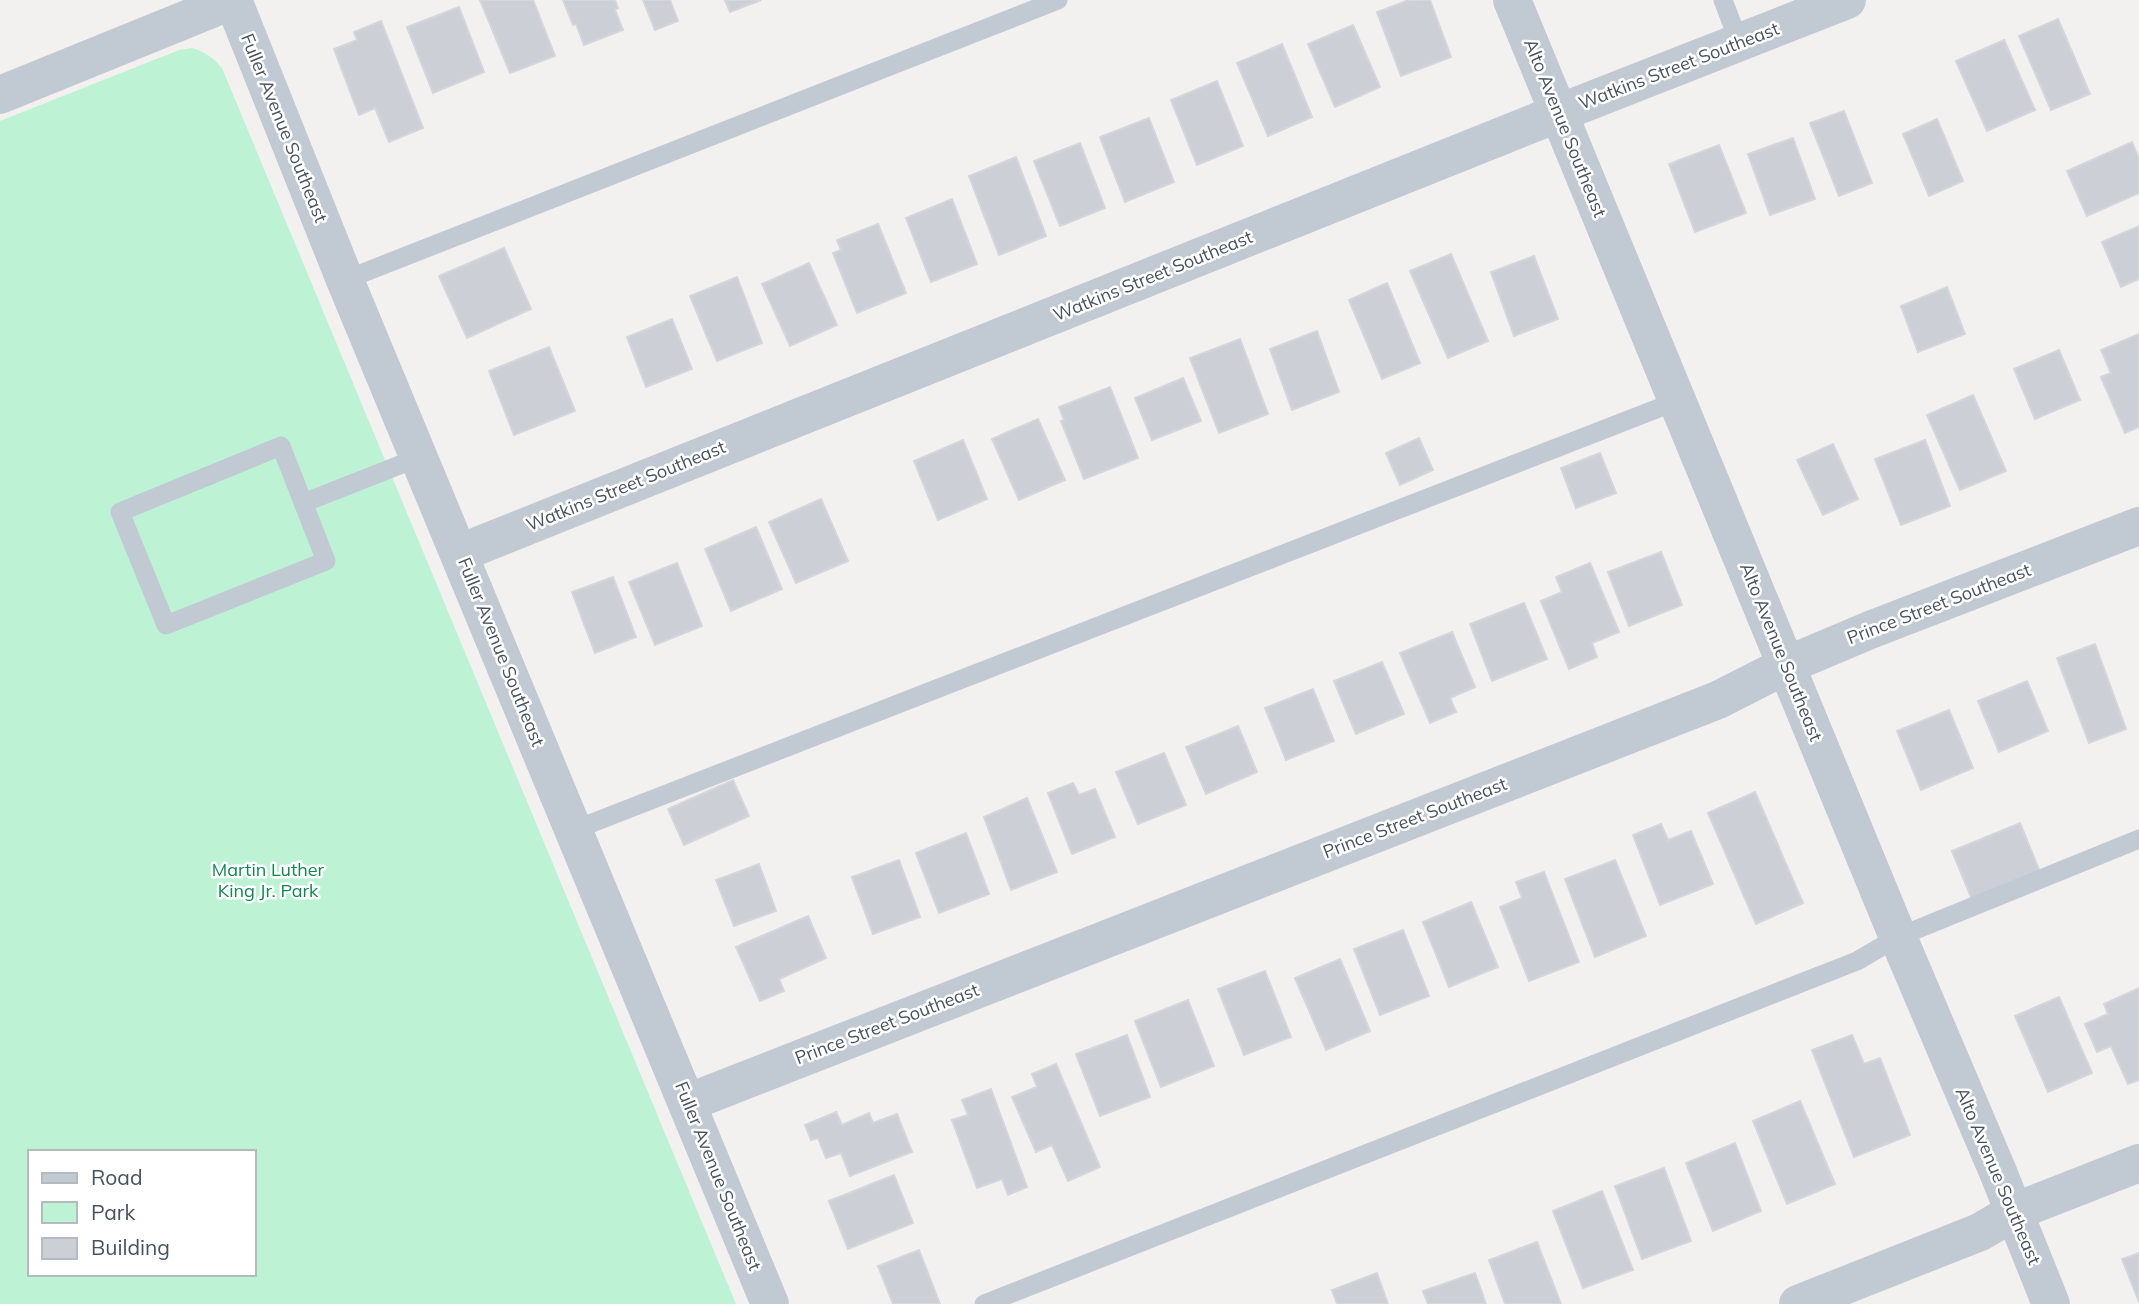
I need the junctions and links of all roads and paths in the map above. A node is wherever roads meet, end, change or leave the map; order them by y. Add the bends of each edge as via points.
1 (233, 0) edge
2 (1058, 0) edge
3 (1512, 0) edge
4 (1723, 0) edge
5 (1847, 0) edge
6 (1739, 42) junction
7 (0, 95) edge
8 (1559, 113) junction
9 (345, 281) junction
10 (1677, 401) junction
11 (420, 457) junction
12 (303, 503) junction
13 (2139, 526) edge
14 (460, 553) junction
15 (1787, 665) junction
16 (574, 830) junction
17 (2139, 839) edge
18 (1898, 937) junction
19 (687, 1103) junction
20 (2139, 1163) edge
21 (2014, 1212) junction
22 (770, 1304) edge
23 (984, 1304) edge
24 (1798, 1304) edge
25 (2051, 1304) edge

1 - 7 street
1 - 9 street, Fuller Avenue Southeast
2 - 9 lane
3 - 8 street, Alto Avenue Southeast
4 - 6 lane
5 - 6 street, Watkins Street Southeast
6 - 8 street, Watkins Street Southeast
8 - 10 street, Alto Avenue Southeast
8 - 14 street, Watkins Street Southeast
9 - 11 street, Fuller Avenue Southeast
10 - 15 street, Alto Avenue Southeast
10 - 16 lane
11 - 12 lane
11 - 14 street, Fuller Avenue Southeast
12 - 12 lane via 281,446 120,512 166,625 326,561
13 - 15 street, Prince Street Southeast
14 - 16 street, Fuller Avenue Southeast
15 - 18 street, Alto Avenue Southeast
15 - 19 street, Prince Street Southeast via 1718,700
16 - 19 street, Fuller Avenue Southeast
17 - 18 lane
18 - 21 street, Alto Avenue Southeast
18 - 23 lane via 1857,961
19 - 22 street, Fuller Avenue Southeast
20 - 21 street
21 - 24 street via 1980,1232
21 - 25 street, Alto Avenue Southeast

